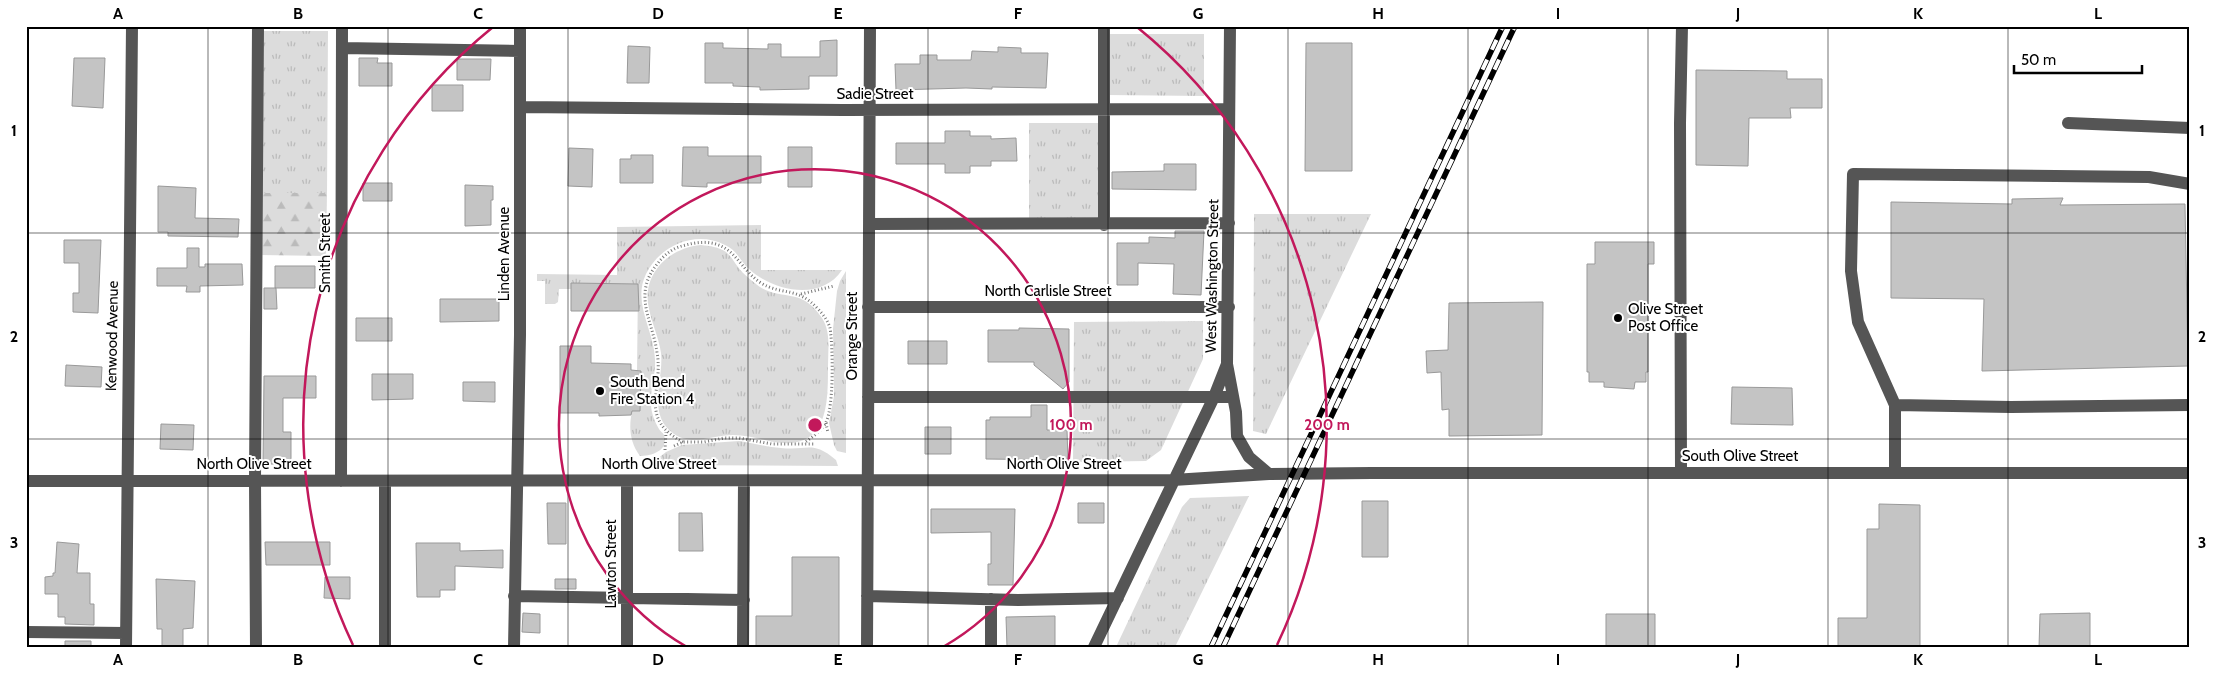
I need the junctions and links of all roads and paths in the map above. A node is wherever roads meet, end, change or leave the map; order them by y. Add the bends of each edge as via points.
1 (132, 26) edge
2 (258, 26) edge
3 (342, 26) edge
4 (520, 26) edge
5 (870, 26) edge
6 (1104, 26) edge
7 (1230, 26) edge
8 (1682, 26) edge
9 (342, 48) junction
10 (520, 51) junction
11 (520, 107) junction
12 (1104, 109) junction
13 (1229, 109) junction
14 (869, 110) junction
15 (2068, 123) dead end
16 (2190, 128) edge
17 (2190, 184) edge
18 (1229, 223) junction
19 (869, 224) junction
20 (1104, 225) junction
21 (834, 286) dead end
22 (800, 294) junction
23 (868, 307) junction
24 (1228, 307) junction
25 (1227, 364) junction
26 (868, 396) junction
27 (1214, 397) junction
28 (1233, 397) junction
29 (1895, 405) junction
30 (2190, 405) edge
31 (826, 423) junction
32 (666, 432) junction
33 (828, 432) dead end
34 (683, 442) junction
35 (804, 443) junction
36 (815, 444) dead end
37 (674, 446) dead end
38 (665, 450) dead end
39 (1681, 472) junction
40 (1895, 472) junction
41 (2190, 473) edge
42 (1269, 474) junction
43 (1291, 474) joint
44 (255, 480) junction
45 (1173, 480) junction
46 (26, 481) edge
47 (127, 481) junction
48 (341, 481) junction
49 (385, 481) junction
50 (517, 481) junction
51 (628, 481) junction
52 (744, 481) junction
53 (868, 481) junction
54 (514, 596) junction
55 (867, 596) junction
56 (627, 598) junction
57 (1118, 598) junction
58 (992, 599) junction
59 (744, 600) junction
60 (26, 632) edge
61 (126, 633) junction
62 (126, 647) edge
63 (256, 647) edge
64 (385, 647) edge
65 (514, 647) edge
66 (627, 647) edge
67 (743, 647) edge
68 (867, 647) edge
69 (991, 647) edge
70 (1094, 647) edge

1 - 47 street, Kenwood Avenue
2 - 44 street
3 - 9 street, Smith Street
4 - 10 street, Linden Avenue
5 - 14 street, Orange Street
6 - 12 street
7 - 13 street, West Washington Street
8 - 39 street
9 - 10 street
9 - 48 street, Smith Street
10 - 11 street, Linden Avenue
11 - 14 street, Sadie Street
11 - 50 street, Linden Avenue
12 - 13 street, Sadie Street
12 - 14 street, Sadie Street
12 - 20 street
13 - 18 street, West Washington Street
14 - 19 street, Orange Street
15 - 16 street
17 - 29 street via 2149,177 1853,174 1851,271 1858,322
18 - 20 street
18 - 24 street, West Washington Street
19 - 20 street
19 - 23 street, Orange Street
21 - 22 path
22 - 31 path via 818,308 830,328 831,383
22 - 32 path via 761,283 746,271 732,252 707,242 677,247 663,256 645,285 644,302 658,354 655,413
23 - 24 street, North Carlisle Street
23 - 26 street, Orange Street
24 - 25 street, West Washington Street
25 - 27 street, West Washington Street
25 - 28 street
26 - 27 street
26 - 53 street, Orange Street
27 - 28 street
27 - 45 street, West Washington Street
28 - 42 street via 1236,436 1249,457
29 - 30 street
29 - 40 street
31 - 33 path
31 - 35 path
32 - 34 path
32 - 38 path
34 - 35 path via 724,438 788,445
34 - 37 path
35 - 36 path
39 - 40 street, South Olive Street
39 - 43 street, South Olive Street
40 - 41 street, South Olive Street
42 - 43 street, North Olive Street
42 - 45 street, North Olive Street
44 - 47 street, North Olive Street
44 - 48 street, North Olive Street
44 - 63 street
45 - 53 street, North Olive Street
45 - 57 street, West Washington Street
46 - 47 street, North Olive Street
47 - 61 street, Kenwood Avenue
48 - 49 street, North Olive Street
49 - 50 street, North Olive Street
49 - 64 street
50 - 51 street, North Olive Street
50 - 54 street, Linden Avenue
51 - 52 street, North Olive Street
51 - 56 street, Lawton Street
52 - 53 street, North Olive Street
52 - 59 street
53 - 55 street, Orange Street
54 - 56 street
54 - 65 street, Linden Avenue
55 - 58 street
55 - 68 street, Orange Street
56 - 59 street
56 - 66 street, Lawton Street
57 - 58 street
57 - 70 street, West Washington Street
58 - 69 street
59 - 67 street
60 - 61 street
61 - 62 street, Kenwood Avenue

